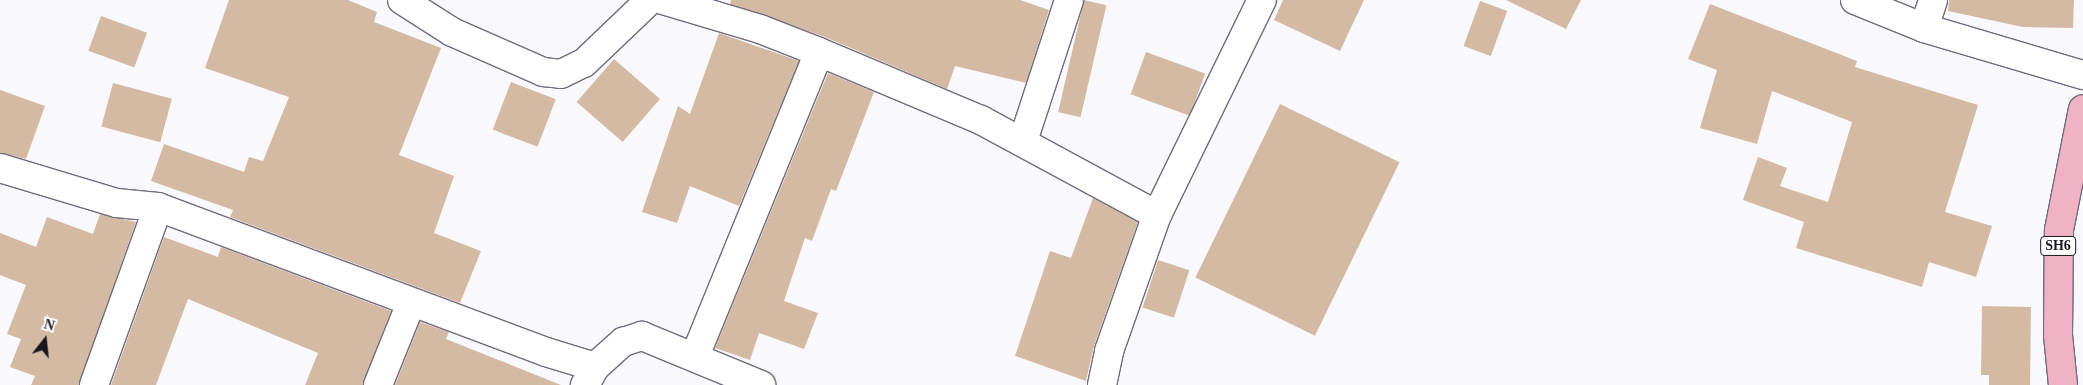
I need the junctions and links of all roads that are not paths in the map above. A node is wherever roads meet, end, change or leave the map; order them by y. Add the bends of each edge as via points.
1 (402, 0) edge
2 (650, 0) edge
3 (663, 0) edge
4 (1069, 0) edge
5 (1262, 0) edge
6 (1855, 0) edge
7 (1933, 0) edge
8 (1924, 28) junction
9 (820, 52) junction
10 (2083, 75) edge
11 (2083, 109) edge
12 (1024, 141) junction
13 (0, 168) edge
14 (158, 207) junction
15 (1157, 215) junction
16 (411, 303) junction
17 (694, 356) junction
18 (590, 376) edge
19 (94, 385) edge
20 (378, 385) edge
21 (761, 385) edge
22 (1102, 385) edge
23 (2063, 385) edge

1 - 2 street via 452,32 543,72 560,74 584,62
3 - 9 street via 760,29
4 - 12 street
5 - 15 street
6 - 8 street
7 - 8 street
8 - 10 street
9 - 12 street
9 - 17 street
11 - 23 main road, SH6 via 2059,230 2058,335
12 - 15 street
13 - 14 street via 117,204
14 - 16 street
14 - 19 street
15 - 22 street via 1110,351
16 - 18 street
16 - 20 street
17 - 18 street via 638,336 623,342
17 - 21 street

